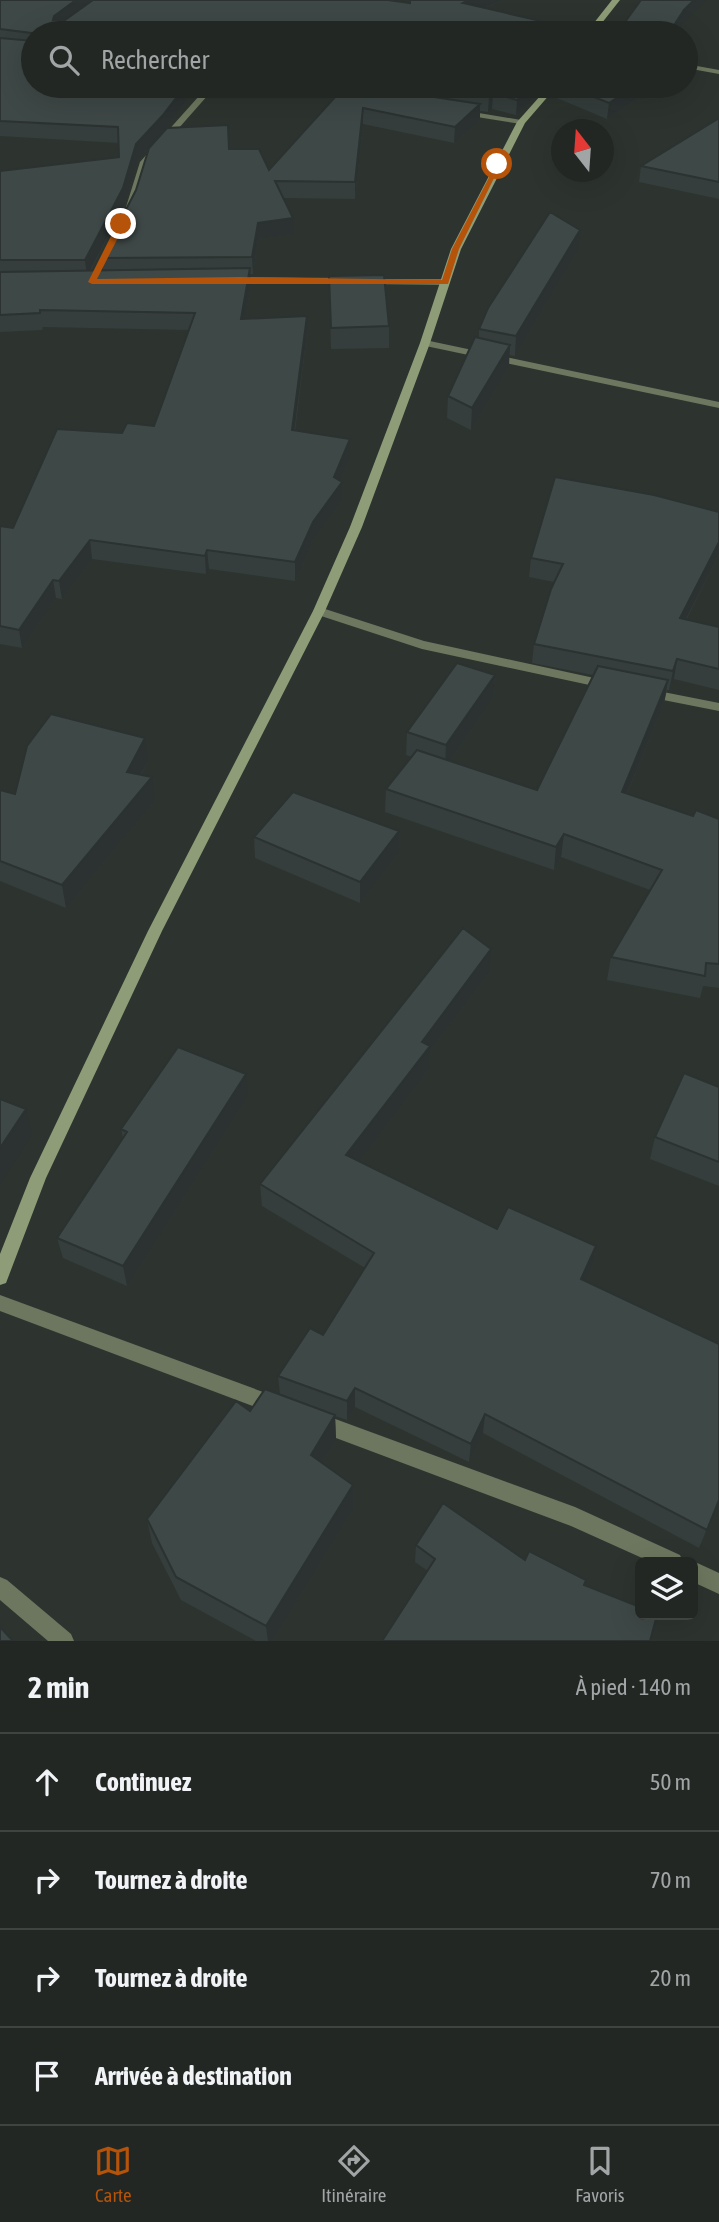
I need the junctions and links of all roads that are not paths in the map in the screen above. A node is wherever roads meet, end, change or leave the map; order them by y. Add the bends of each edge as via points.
1 (616, 0) edge
2 (599, 21) edge
3 (698, 68) edge
4 (719, 72) edge
5 (201, 98) edge
6 (543, 98) edge
7 (456, 111) edge
8 (522, 122) junction
9 (125, 216) edge
10 (225, 280) edge
11 (445, 282) junction
12 (425, 343) junction
13 (719, 405) edge
14 (319, 611) junction
15 (719, 707) edge
16 (0, 1277) edge
17 (0, 1303) edge
18 (662, 1557) edge
19 (698, 1574) edge
20 (719, 1584) edge
21 (0, 1587) edge
22 (64, 1641) edge

1 - 2 street
3 - 4 street
5 - 9 street via 144,162
6 - 8 street
7 - 8 street
8 - 11 street via 456,249
10 - 11 street
11 - 12 street
12 - 13 street
12 - 14 street via 356,527
14 - 15 street via 422,645
14 - 16 street via 149,943 38,1178
17 - 18 street via 575,1517
19 - 20 street
21 - 22 street

